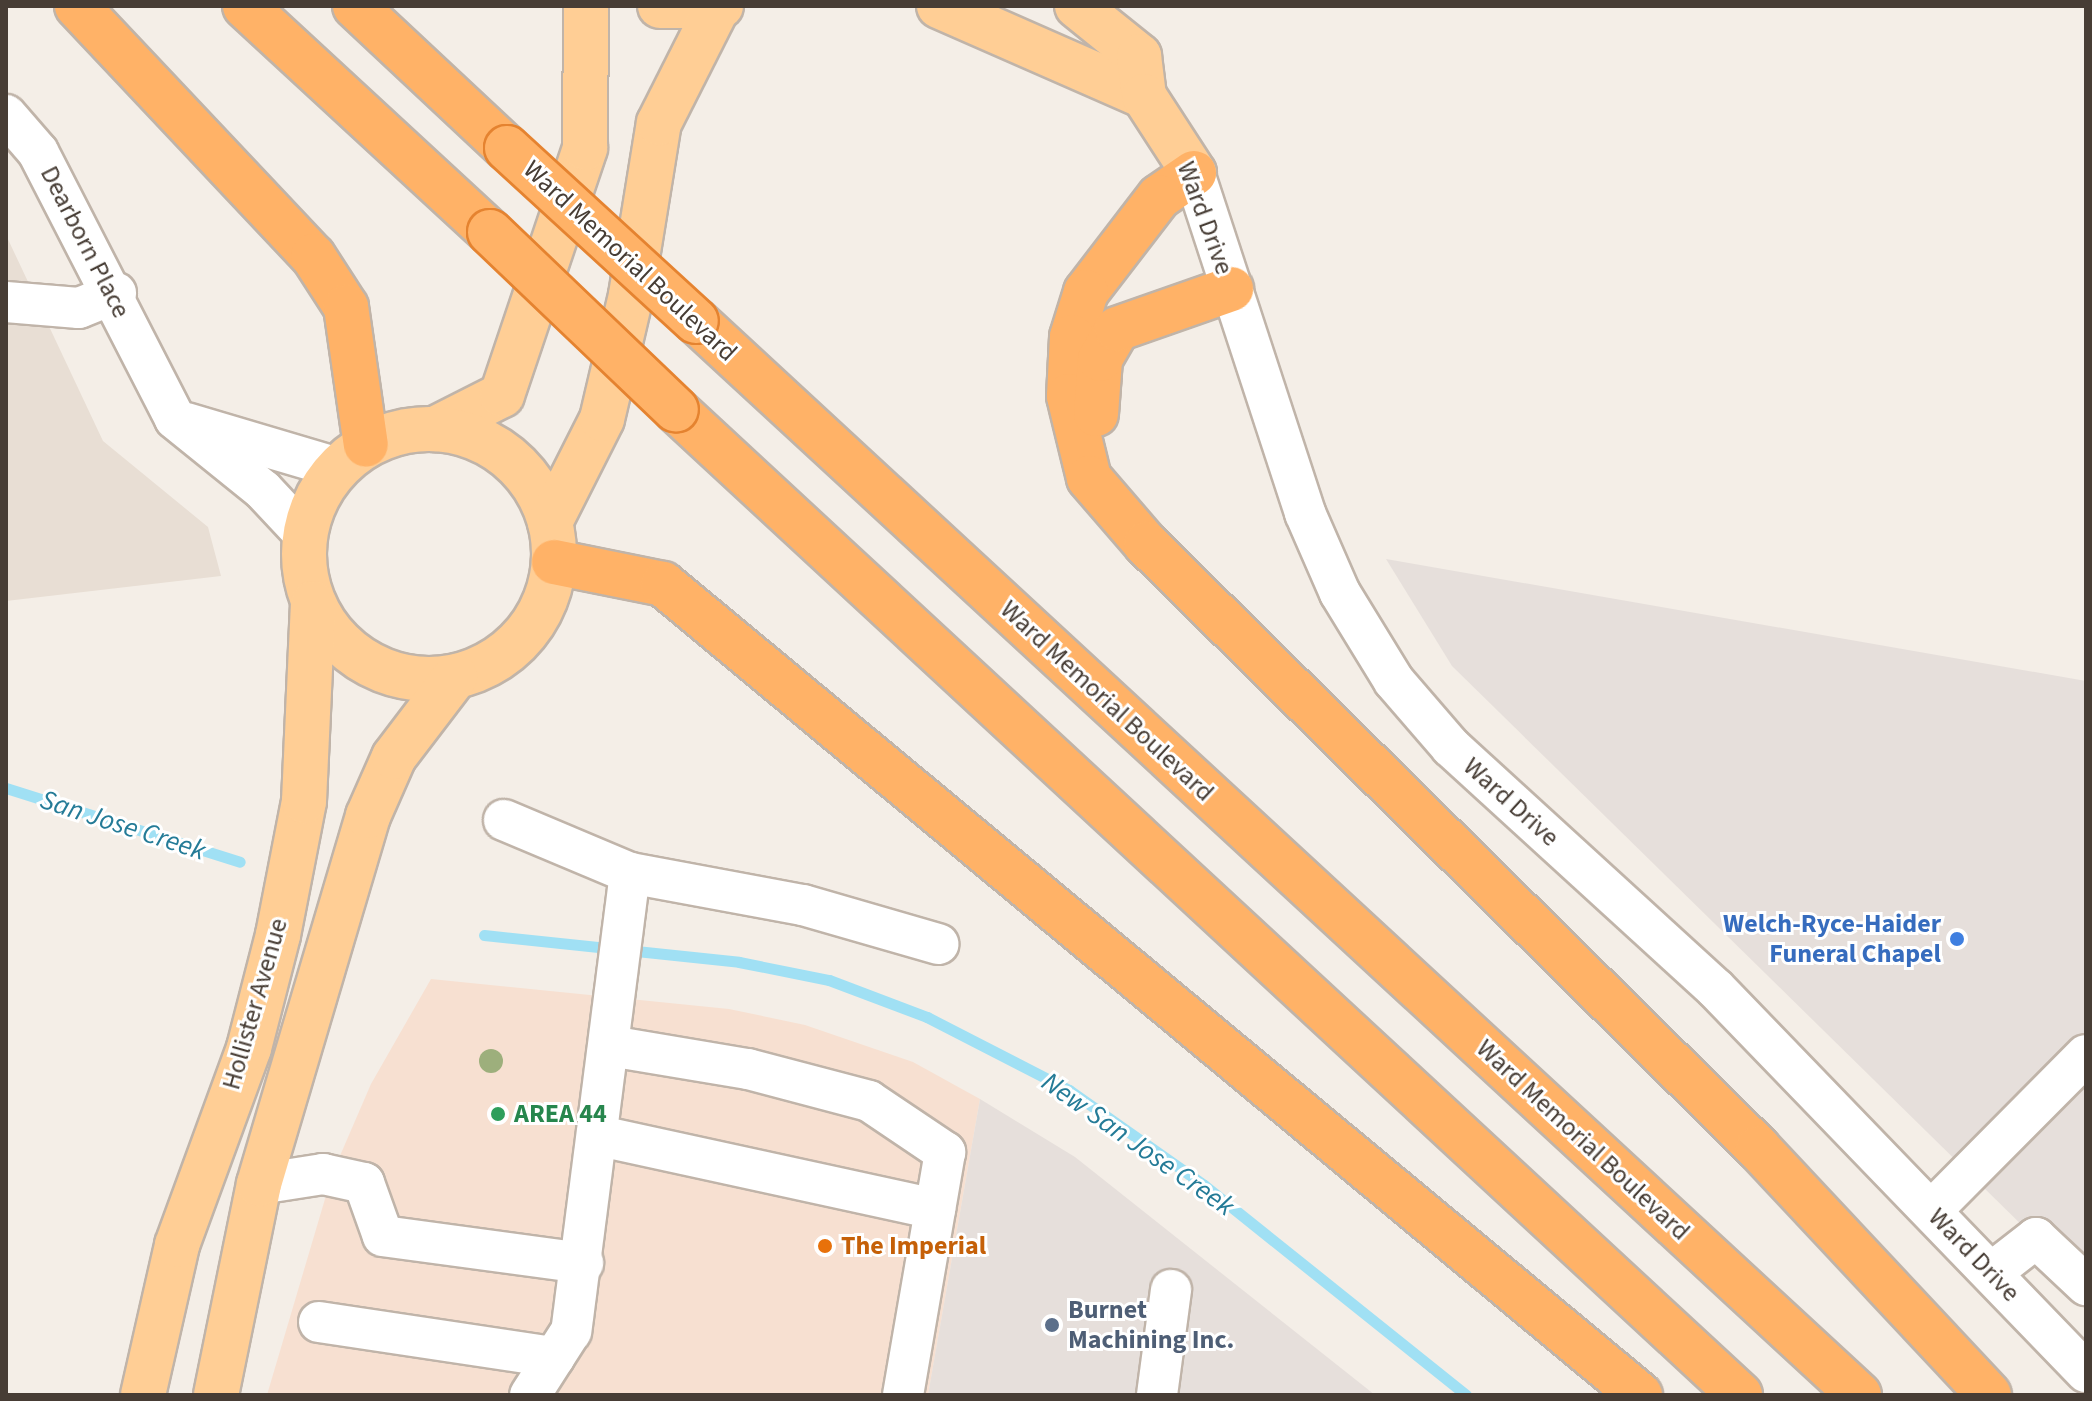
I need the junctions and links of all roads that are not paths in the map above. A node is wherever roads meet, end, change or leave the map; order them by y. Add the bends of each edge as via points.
1 (77, 6) edge
2 (245, 6) edge
3 (355, 6) edge
4 (586, 6) edge
5 (660, 6) edge
6 (939, 6) edge
7 (1077, 6) edge
8 (719, 7) edge
9 (1144, 96) junction
10 (6, 115) edge
11 (1194, 173) junction
12 (1231, 289) junction
13 (116, 293) junction
14 (6, 302) edge
15 (175, 419) junction
16 (435, 429) junction
17 (352, 457) junction
18 (1111, 495) junction
19 (306, 536) junction
20 (552, 542) junction
21 (313, 603) junction
22 (455, 677) junction
23 (504, 820) dead end
24 (628, 888) junction
25 (938, 944) dead end
26 (610, 1046) junction
27 (2086, 1055) edge
28 (600, 1136) junction
29 (259, 1184) junction
30 (935, 1209) junction
31 (1931, 1211) junction
32 (583, 1263) junction
33 (1991, 1273) junction
34 (2086, 1285) edge
35 (1171, 1290) dead end
36 (319, 1322) dead end
37 (554, 1357) junction
38 (2086, 1372) edge
39 (143, 1395) edge
40 (216, 1395) edge
41 (530, 1395) edge
42 (903, 1395) edge
43 (1157, 1395) edge
44 (1640, 1395) edge
45 (1740, 1395) edge
46 (1859, 1395) edge
47 (1989, 1395) edge

1 - 17 highway via 313,256 346,307
2 - 45 highway, bridge
3 - 46 highway, Ward Memorial Boulevard, bridge
4 - 16 main road via 585,148 502,395
5 - 8 main road
6 - 9 main road
7 - 9 main road, Ward Drive via 1139,56
8 - 20 main road via 659,123 602,419
9 - 11 main road, Ward Drive
10 - 13 street, Dearborn Place via 38,152
11 - 12 street, Ward Drive
11 - 18 highway via 1159,197 1115,246 1086,292 1072,337 1075,441 1089,478
12 - 18 highway via 1117,329 1094,389
12 - 31 street, Ward Drive via 1305,513 1340,593 1394,681 1451,747 1715,988
13 - 14 street via 79,308
13 - 15 street, Dearborn Place via 140,363
15 - 17 street
15 - 19 street, Dearborn Place via 263,490
16 - 17 main road
16 - 20 main road via 473,437 508,457 534,486
17 - 19 main road via 318,495
18 - 47 highway via 1146,544 1758,1148
19 - 21 main road
20 - 22 main road via 545,601 524,637 493,662
20 - 44 highway via 663,584
21 - 22 main road via 337,640 371,666 412,679
21 - 39 main road, Hollister Avenue via 304,801 278,935 249,1048 177,1245
22 - 29 main road via 394,757 368,816
23 - 24 street
24 - 25 street via 803,905
24 - 26 street
26 - 28 street
26 - 30 street via 748,1069 869,1101 945,1152
27 - 31 street
28 - 30 street
28 - 32 street
29 - 32 street via 323,1174 364,1183 383,1236
29 - 40 main road
30 - 42 street
31 - 33 street, Ward Drive
32 - 37 street via 571,1331
33 - 34 street via 2036,1238
33 - 38 street, Ward Drive
35 - 43 street
36 - 37 street
37 - 41 street

